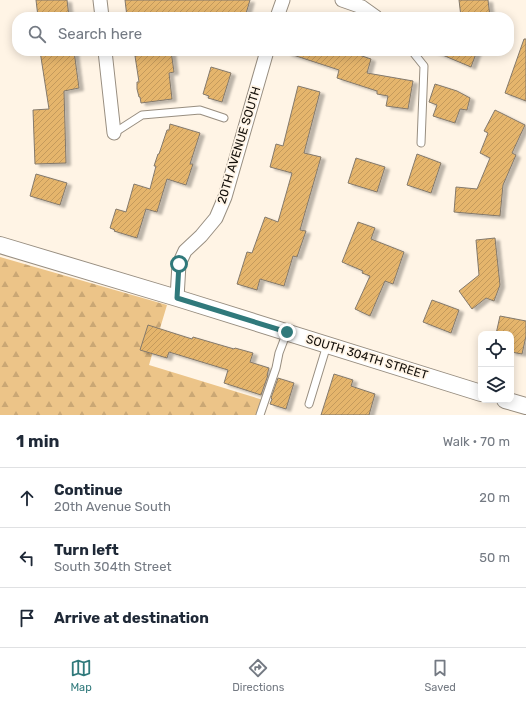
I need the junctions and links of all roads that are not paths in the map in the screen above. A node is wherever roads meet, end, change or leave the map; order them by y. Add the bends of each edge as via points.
1 (100, 0) edge
2 (283, 0) edge
3 (342, 0) edge
4 (101, 12) edge
5 (279, 12) edge
6 (369, 12) edge
7 (106, 56) edge
8 (266, 56) edge
9 (416, 56) edge
10 (224, 118) dead end
11 (114, 133) joint
12 (421, 143) dead end
13 (0, 245) edge
14 (177, 298) junction
15 (287, 332) junction
16 (327, 345) junction
17 (478, 391) edge
18 (514, 403) edge
19 (309, 404) dead end
20 (526, 406) edge
21 (260, 415) edge

1 - 4 street
2 - 5 street
3 - 6 street
7 - 11 street
8 - 14 street, 20TH AVENUE SOUTH via 225,197 216,218 185,251 179,264
9 - 12 lane via 424,66
10 - 11 lane via 200,110 142,115
13 - 14 street, SOUTH 304TH STREET
14 - 15 street, SOUTH 304TH STREET
15 - 16 street, SOUTH 304TH STREET
15 - 21 lane
16 - 17 street, SOUTH 304TH STREET
16 - 19 lane
18 - 20 street

